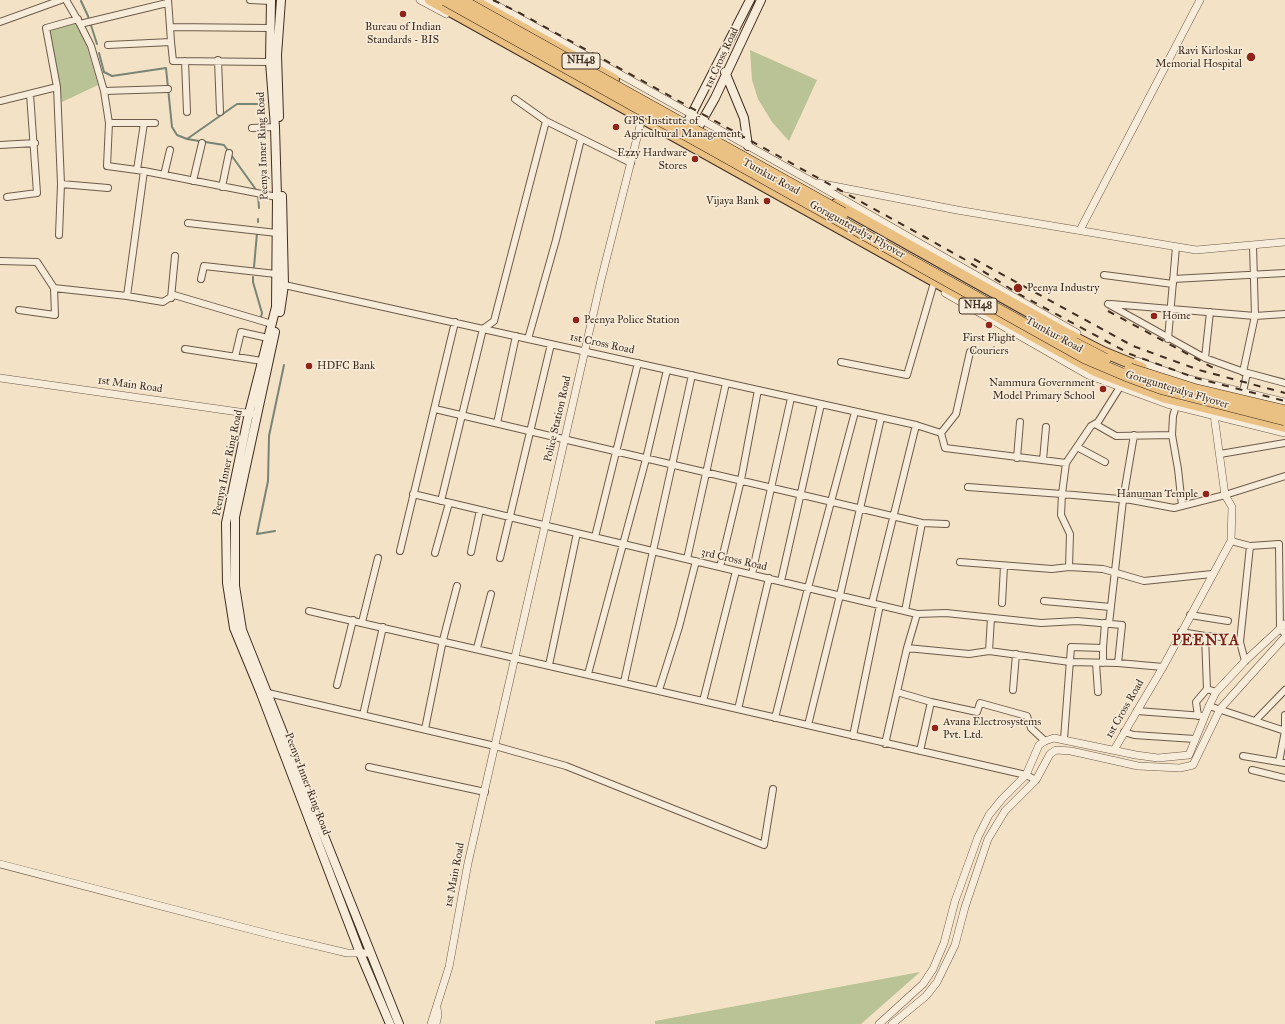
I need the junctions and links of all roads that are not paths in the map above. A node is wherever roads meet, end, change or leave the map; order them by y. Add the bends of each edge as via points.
1 (61, 0) edge
2 (66, 0) edge
3 (250, 0) edge
4 (282, 0) edge
5 (420, 0) edge
6 (430, 0) edge
7 (445, 0) edge
8 (461, 0) edge
9 (473, 0) edge
10 (487, 0) edge
11 (750, 0) edge
12 (761, 0) edge
13 (1200, 0) edge
14 (271, 1) edge
15 (167, 2) edge
16 (79, 21) junction
17 (0, 22) edge
18 (170, 27) junction
19 (270, 28) junction
20 (171, 42) junction
21 (108, 45) dead end
22 (218, 60) junction
23 (185, 61) junction
24 (270, 62) junction
25 (717, 67) junction
26 (727, 73) junction
27 (57, 87) junction
28 (168, 89) dead end
29 (104, 91) junction
30 (30, 94) junction
31 (515, 99) dead end
32 (652, 100) junction
33 (0, 101) edge
34 (187, 112) dead end
35 (220, 112) dead end
36 (691, 118) junction
37 (641, 120) junction
38 (546, 121) junction
39 (109, 123) junction
40 (144, 123) junction
41 (155, 123) dead end
42 (701, 124) junction
43 (275, 127) junction
44 (252, 128) dead end
45 (581, 139) junction
46 (678, 139) junction
47 (35, 143) junction
48 (202, 143) dead end
49 (688, 144) junction
50 (0, 145) edge
51 (748, 146) junction
52 (170, 150) dead end
53 (229, 153) dead end
54 (632, 163) junction
55 (137, 170) junction
56 (144, 171) junction
57 (164, 175) junction
58 (193, 181) junction
59 (811, 181) junction
60 (61, 184) junction
61 (222, 187) junction
62 (108, 188) dead end
63 (277, 197) junction
64 (7, 198) dead end
65 (188, 223) dead end
66 (1080, 230) junction
67 (277, 233) junction
68 (59, 235) dead end
69 (1285, 242) edge
70 (1253, 245) junction
71 (1176, 247) junction
72 (175, 256) dead end
73 (0, 261) edge
74 (1285, 272) edge
75 (276, 274) junction
76 (1254, 274) junction
77 (1104, 275) dead end
78 (201, 279) dead end
79 (1173, 282) junction
80 (280, 284) junction
81 (934, 286) junction
82 (54, 288) junction
83 (127, 296) junction
84 (171, 298) junction
85 (1171, 309) junction
86 (18, 310) dead end
87 (1210, 312) junction
88 (1285, 314) edge
89 (1255, 316) junction
90 (455, 322) junction
91 (272, 324) junction
92 (483, 328) junction
93 (516, 336) junction
94 (268, 338) junction
95 (528, 339) junction
96 (1168, 339) junction
97 (551, 344) junction
98 (185, 349) dead end
99 (585, 351) junction
100 (970, 352) dead end
101 (235, 357) junction
102 (1205, 358) junction
103 (262, 361) junction
104 (841, 362) dead end
105 (638, 363) junction
106 (668, 370) junction
107 (1245, 372) junction
108 (692, 375) junction
109 (0, 378) edge
110 (726, 383) junction
111 (1285, 383) edge
112 (1120, 387) junction
113 (758, 390) junction
114 (1243, 392) junction
115 (791, 398) junction
116 (1285, 402) edge
117 (821, 404) junction
118 (1176, 406) junction
119 (1285, 406) edge
120 (435, 409) junction
121 (1285, 411) edge
122 (855, 412) junction
123 (252, 414) junction
124 (462, 415) junction
125 (1214, 415) junction
126 (881, 418) junction
127 (1285, 420) edge
128 (1020, 422) dead end
129 (498, 424) junction
130 (1095, 424) junction
131 (916, 426) junction
132 (1046, 426) dead end
133 (1285, 427) edge
134 (531, 431) junction
135 (1285, 432) edge
136 (941, 433) junction
137 (1134, 435) junction
138 (1172, 435) junction
139 (565, 439) junction
140 (1285, 443) edge
141 (1077, 448) junction
142 (617, 451) junction
143 (1220, 454) junction
144 (1017, 458) junction
145 (646, 459) junction
146 (1043, 460) junction
147 (1105, 462) dead end
148 (1066, 463) junction
149 (672, 464) junction
150 (707, 472) junction
151 (1285, 476) edge
152 (741, 480) junction
153 (770, 487) junction
154 (968, 487) dead end
155 (413, 494) junction
156 (800, 494) junction
157 (1062, 494) junction
158 (1225, 495) junction
159 (441, 500) junction
160 (1123, 500) junction
161 (831, 502) junction
162 (449, 503) junction
163 (1182, 506) junction
164 (860, 508) junction
165 (480, 510) junction
166 (894, 516) junction
167 (510, 517) junction
168 (922, 523) junction
169 (946, 524) dead end
170 (545, 525) junction
171 (577, 533) junction
172 (595, 537) junction
173 (1232, 541) junction
174 (624, 544) junction
175 (1250, 546) junction
176 (400, 551) dead end
177 (652, 551) junction
178 (471, 552) dead end
179 (435, 553) dead end
180 (378, 558) dead end
181 (500, 558) dead end
182 (687, 559) junction
183 (696, 561) junction
184 (960, 562) dead end
185 (1004, 566) junction
186 (720, 567) junction
187 (1069, 567) junction
188 (736, 571) junction
189 (1114, 572) junction
190 (752, 574) junction
191 (1212, 574) junction
192 (769, 578) junction
193 (781, 581) junction
194 (457, 586) dead end
195 (808, 588) junction
196 (490, 594) dead end
197 (840, 595) junction
198 (1044, 602) dead end
199 (872, 603) junction
200 (1002, 603) dead end
201 (880, 605) junction
202 (1110, 607) junction
203 (309, 611) dead end
204 (905, 611) junction
205 (917, 614) junction
206 (1190, 615) junction
207 (991, 618) junction
208 (353, 620) junction
209 (1228, 621) dead end
210 (362, 622) junction
211 (1107, 624) junction
212 (383, 627) junction
213 (1283, 629) edge
214 (1181, 632) junction
215 (1206, 636) junction
216 (1222, 637) dead end
217 (1285, 637) edge
218 (443, 640) junction
219 (477, 648) junction
220 (907, 648) junction
221 (1103, 648) junction
222 (989, 651) junction
223 (1016, 654) junction
224 (515, 656) junction
225 (1245, 661) junction
226 (1070, 662) junction
227 (1099, 663) junction
228 (1118, 664) junction
229 (549, 665) junction
230 (1163, 667) junction
231 (588, 674) junction
232 (624, 682) junction
233 (337, 685) dead end
234 (1207, 689) junction
235 (659, 690) junction
236 (1013, 690) dead end
237 (1285, 690) edge
238 (897, 692) junction
239 (1098, 692) dead end
240 (1216, 692) junction
241 (268, 693) junction
242 (703, 701) junction
243 (931, 702) junction
244 (1209, 706) junction
245 (738, 709) junction
246 (1220, 709) junction
247 (1137, 711) junction
248 (363, 715) junction
249 (1285, 715) edge
250 (1201, 716) junction
251 (776, 718) junction
252 (1255, 721) junction
253 (808, 725) junction
254 (425, 729) junction
255 (1285, 731) edge
256 (1124, 732) junction
257 (853, 736) junction
258 (1064, 739) junction
259 (1195, 739) junction
260 (1045, 741) junction
261 (885, 744) junction
262 (495, 746) junction
263 (1114, 750) junction
264 (920, 751) junction
265 (1243, 756) dead end
266 (1282, 763) edge
267 (369, 767) dead end
268 (1252, 770) dead end
269 (1026, 775) junction
270 (1285, 778) edge
271 (1036, 780) junction
272 (773, 789) dead end
273 (485, 792) junction
274 (0, 864) edge
275 (356, 942) junction
276 (365, 943) junction
277 (360, 953) junction
278 (369, 953) junction
279 (437, 1008) junction
280 (390, 1024) edge
281 (399, 1024) edge
282 (431, 1024) edge
283 (436, 1024) edge
284 (879, 1024) edge
285 (892, 1024) edge

1 - 17 street
2 - 16 street
3 - 14 street
4 - 80 main road, Peenya Inner Ring Road via 277,55
5 - 37 street
6 - 37 highway, Tumkur Road / NH48
7 - 127 highway, Goraguntepalya Flyover, bridge via 1085,358 1163,389
8 - 121 highway, Goraguntepalya Flyover, bridge via 1086,350 1130,370 1158,379
9 - 32 highway, Tumkur Road / NH48
10 - 36 street
11 - 25 main road, 1st Cross Road
12 - 26 main road, 1st Cross Road
13 - 66 street
14 - 19 main road, Peenya Inner Ring Road
15 - 16 street via 90,21
15 - 18 street
16 - 27 street via 46,28
16 - 29 street via 91,46
18 - 19 street
18 - 20 street
19 - 24 main road, Peenya Inner Ring Road
20 - 21 street
20 - 23 street via 173,62
22 - 23 street
22 - 24 street
22 - 35 street
23 - 34 street
24 - 43 main road, Peenya Inner Ring Road
25 - 26 main road
25 - 36 main road, 1st Cross Road
26 - 42 main road, 1st Cross Road
26 - 51 main road via 744,118
27 - 30 street
27 - 60 street
28 - 29 street
29 - 39 street
30 - 33 street
30 - 47 street
31 - 38 street
32 - 36 highway, Tumkur Road / NH48
32 - 37 street, Police Station Road
36 - 42 highway, Tumkur Road / NH48
36 - 46 main road, 1st Cross Road
37 - 46 highway, Tumkur Road / NH48
37 - 54 street, Police Station Road
37 - 81 street
38 - 45 street
38 - 92 street via 494,321
39 - 40 street
39 - 55 street via 107,166
40 - 41 street
40 - 55 street
42 - 49 main road, 1st Cross Road
42 - 51 street
42 - 119 highway, Tumkur Road / NH48 via 1103,352 1172,378
43 - 44 street
43 - 63 main road, Peenya Inner Ring Road
45 - 54 street
45 - 95 street
46 - 49 highway, Tumkur Road / NH48
47 - 50 street
47 - 64 street via 37,194
48 - 58 street
49 - 133 highway, Tumkur Road / NH48 via 1095,371 1166,398
51 - 59 street
52 - 57 street
53 - 61 street
54 - 99 street, Police Station Road via 612,231
55 - 56 street
56 - 57 street
56 - 83 street
57 - 58 street
58 - 61 street
59 - 66 street via 957,210
59 - 114 street via 1093,342 1160,370
60 - 62 street
60 - 68 street
61 - 63 street
63 - 67 main road, Peenya Inner Ring Road
65 - 67 street
66 - 71 street
67 - 75 main road, Peenya Inner Ring Road
69 - 70 street
70 - 71 street via 1196,250
70 - 76 street
71 - 79 street
72 - 84 street
73 - 82 street via 37,262
74 - 76 street
75 - 78 street via 204,266
75 - 80 main road, Peenya Inner Ring Road
76 - 79 street
76 - 89 street
77 - 79 street
79 - 85 street
80 - 90 street, 1st Cross Road
80 - 91 main road, Peenya Inner Ring Road
80 - 123 main road, Peenya Inner Ring Road via 280,313
81 - 104 street via 907,375
81 - 112 street via 1088,375
82 - 83 street
82 - 86 street via 55,315
83 - 84 street via 163,302
84 - 91 street via 174,295
85 - 87 street
85 - 96 street
85 - 96 street via 1108,304
87 - 89 street
87 - 102 street
88 - 89 street
89 - 107 street
90 - 92 street, 1st Cross Road
90 - 120 street
91 - 94 main road, Peenya Inner Ring Road
92 - 93 street, 1st Cross Road
92 - 124 street
93 - 95 street, 1st Cross Road
93 - 129 street
94 - 101 street via 241,332
94 - 103 main road, Peenya Inner Ring Road
95 - 97 street, 1st Cross Road
96 - 102 street
97 - 99 street, 1st Cross Road
97 - 134 street
98 - 101 street
99 - 105 street, 1st Cross Road
99 - 139 street, Police Station Road
100 - 136 street via 956,414
101 - 103 street
102 - 107 street
103 - 123 main road, Peenya Inner Ring Road
105 - 106 street, 1st Cross Road
105 - 142 street
106 - 108 street, 1st Cross Road
106 - 145 street
107 - 111 street
107 - 114 street
108 - 110 street, 1st Cross Road
108 - 149 street
109 - 123 street, 1st Main Road
110 - 113 street, 1st Cross Road
110 - 150 street
112 - 118 street
112 - 130 street
113 - 115 street, 1st Cross Road
113 - 152 street
114 - 116 street
115 - 117 street, 1st Cross Road
115 - 153 street
117 - 122 street, 1st Cross Road
117 - 156 street
118 - 125 street
118 - 138 street
120 - 124 street
120 - 155 street
122 - 126 street, 1st Cross Road
122 - 161 street
123 - 241 main road, Peenya Inner Ring Road via 235,517 235,586 242,630
123 - 275 main road, Peenya Inner Ring Road via 226,523 227,583 234,628
124 - 129 street
124 - 159 street
125 - 135 street
125 - 143 street
126 - 131 street, 1st Cross Road
126 - 164 street
128 - 144 street
129 - 134 street
130 - 137 street via 1116,436
130 - 141 street
131 - 136 street, 1st Cross Road
131 - 166 street
132 - 146 street
134 - 139 street
134 - 167 street
136 - 144 street via 945,448
137 - 138 street
137 - 160 street
138 - 163 street
139 - 142 street
139 - 170 street, Police Station Road
140 - 143 street
141 - 147 street
141 - 148 street
142 - 145 street
142 - 172 street
143 - 158 street
144 - 146 street
145 - 149 street
145 - 174 street
146 - 148 street
148 - 157 street
149 - 150 street
149 - 177 street
150 - 152 street
150 - 182 street
151 - 158 street
152 - 153 street
152 - 186 street
153 - 156 street
153 - 190 street
154 - 157 street
155 - 159 street, 3rd Cross Road
155 - 176 street
156 - 161 street
156 - 193 street
157 - 160 street
157 - 187 street via 1062,515 1070,534
158 - 163 street
158 - 173 street via 1232,507
159 - 162 street, 3rd Cross Road
160 - 163 street via 1174,508
160 - 189 street
161 - 164 street
161 - 195 street
162 - 165 street, 3rd Cross Road
162 - 179 street
164 - 166 street
164 - 197 street
165 - 167 street, 3rd Cross Road
165 - 178 street
166 - 168 street
166 - 199 street
167 - 170 street, 3rd Cross Road
167 - 181 street
168 - 169 street
168 - 204 street
170 - 171 street, 3rd Cross Road
170 - 224 street, Police Station Road
171 - 172 street, 3rd Cross Road
171 - 229 street
172 - 174 street, 3rd Cross Road
173 - 175 street
173 - 191 street, 1st Cross Road
174 - 177 street, 3rd Cross Road
174 - 231 street
175 - 213 street via 1279,544
175 - 225 street via 1240,642
177 - 182 street, 3rd Cross Road
177 - 232 street
180 - 210 street
182 - 183 street, 3rd Cross Road
183 - 186 street, 3rd Cross Road
183 - 235 street
184 - 185 street
185 - 187 street via 1052,569
185 - 200 street
186 - 188 street, 3rd Cross Road
187 - 189 street
188 - 190 street, 3rd Cross Road
188 - 242 street
189 - 191 street via 1144,581
189 - 202 street
190 - 192 street, 3rd Cross Road
191 - 206 street, 1st Cross Road
192 - 193 street, 3rd Cross Road
192 - 245 street
193 - 195 street, 3rd Cross Road
194 - 218 street
195 - 197 street, 3rd Cross Road
195 - 251 street
196 - 219 street
197 - 199 street, 3rd Cross Road
197 - 253 street
198 - 202 street
199 - 201 street, 3rd Cross Road
201 - 204 street, 3rd Cross Road
201 - 257 street
202 - 211 street
203 - 208 street
204 - 205 street, 3rd Cross Road
205 - 207 street, 3rd Cross Road via 946,613
205 - 220 street
206 - 209 street
206 - 214 street, 1st Cross Road
207 - 211 street, 3rd Cross Road via 1041,623 1077,620
207 - 222 street
208 - 210 street
208 - 233 street
210 - 212 street
211 - 221 street
211 - 228 street via 1122,625
212 - 218 street
212 - 248 street
213 - 225 street
214 - 215 street
214 - 230 street, 1st Cross Road
215 - 216 street
215 - 234 street
217 - 246 street
218 - 219 street
218 - 254 street
219 - 224 street
220 - 222 street via 969,654
220 - 238 street
221 - 226 street via 1071,647
221 - 227 street
222 - 223 street
223 - 226 street
223 - 236 street
224 - 229 street
224 - 262 street, Police Station Road
225 - 240 street
226 - 227 street
226 - 258 street
227 - 228 street
227 - 239 street
228 - 230 street
229 - 231 street
230 - 247 street, 1st Cross Road
231 - 232 street
232 - 235 street
234 - 240 street
234 - 250 street via 1196,702
235 - 242 street
237 - 252 street
238 - 243 street
238 - 261 street
240 - 244 street
241 - 248 street
241 - 276 main road, Peenya Inner Ring Road
242 - 245 street
243 - 260 street via 977,712 980,702 1027,716 1031,728
243 - 264 street
244 - 246 street
244 - 250 street
245 - 251 street
246 - 252 street
246 - 271 street via 1194,765 1180,768 1138,766 1056,750 1050,754
247 - 250 street
247 - 256 street, 1st Cross Road
248 - 254 street
249 - 255 street
250 - 259 street
251 - 253 street
252 - 255 street
253 - 257 street
254 - 262 street
255 - 266 street
256 - 259 street via 1134,735
256 - 263 street, 1st Cross Road
257 - 261 street
258 - 260 street, 1st Cross Road via 1054,738
258 - 263 street, 1st Cross Road
259 - 263 street via 1189,755 1158,758
260 - 269 street via 1039,745
261 - 264 street
262 - 272 street via 566,766 764,845
262 - 273 street, 1st Main Road
264 - 269 street
265 - 266 street
267 - 273 street
268 - 270 street
269 - 271 street
269 - 284 street via 989,815 978,836 955,901 944,943 933,969 923,984
271 - 285 street via 1005,811 988,839 955,945 937,982 926,996
273 - 279 street, 1st Main Road via 468,863 449,968
274 - 277 street via 276,936
275 - 276 main road
275 - 277 main road, Peenya Inner Ring Road
276 - 278 main road, Peenya Inner Ring Road
277 - 278 street
277 - 280 main road, Peenya Inner Ring Road
278 - 281 main road, Peenya Inner Ring Road
279 - 282 street, 1st Main Road
279 - 283 street, 1st Main Road

